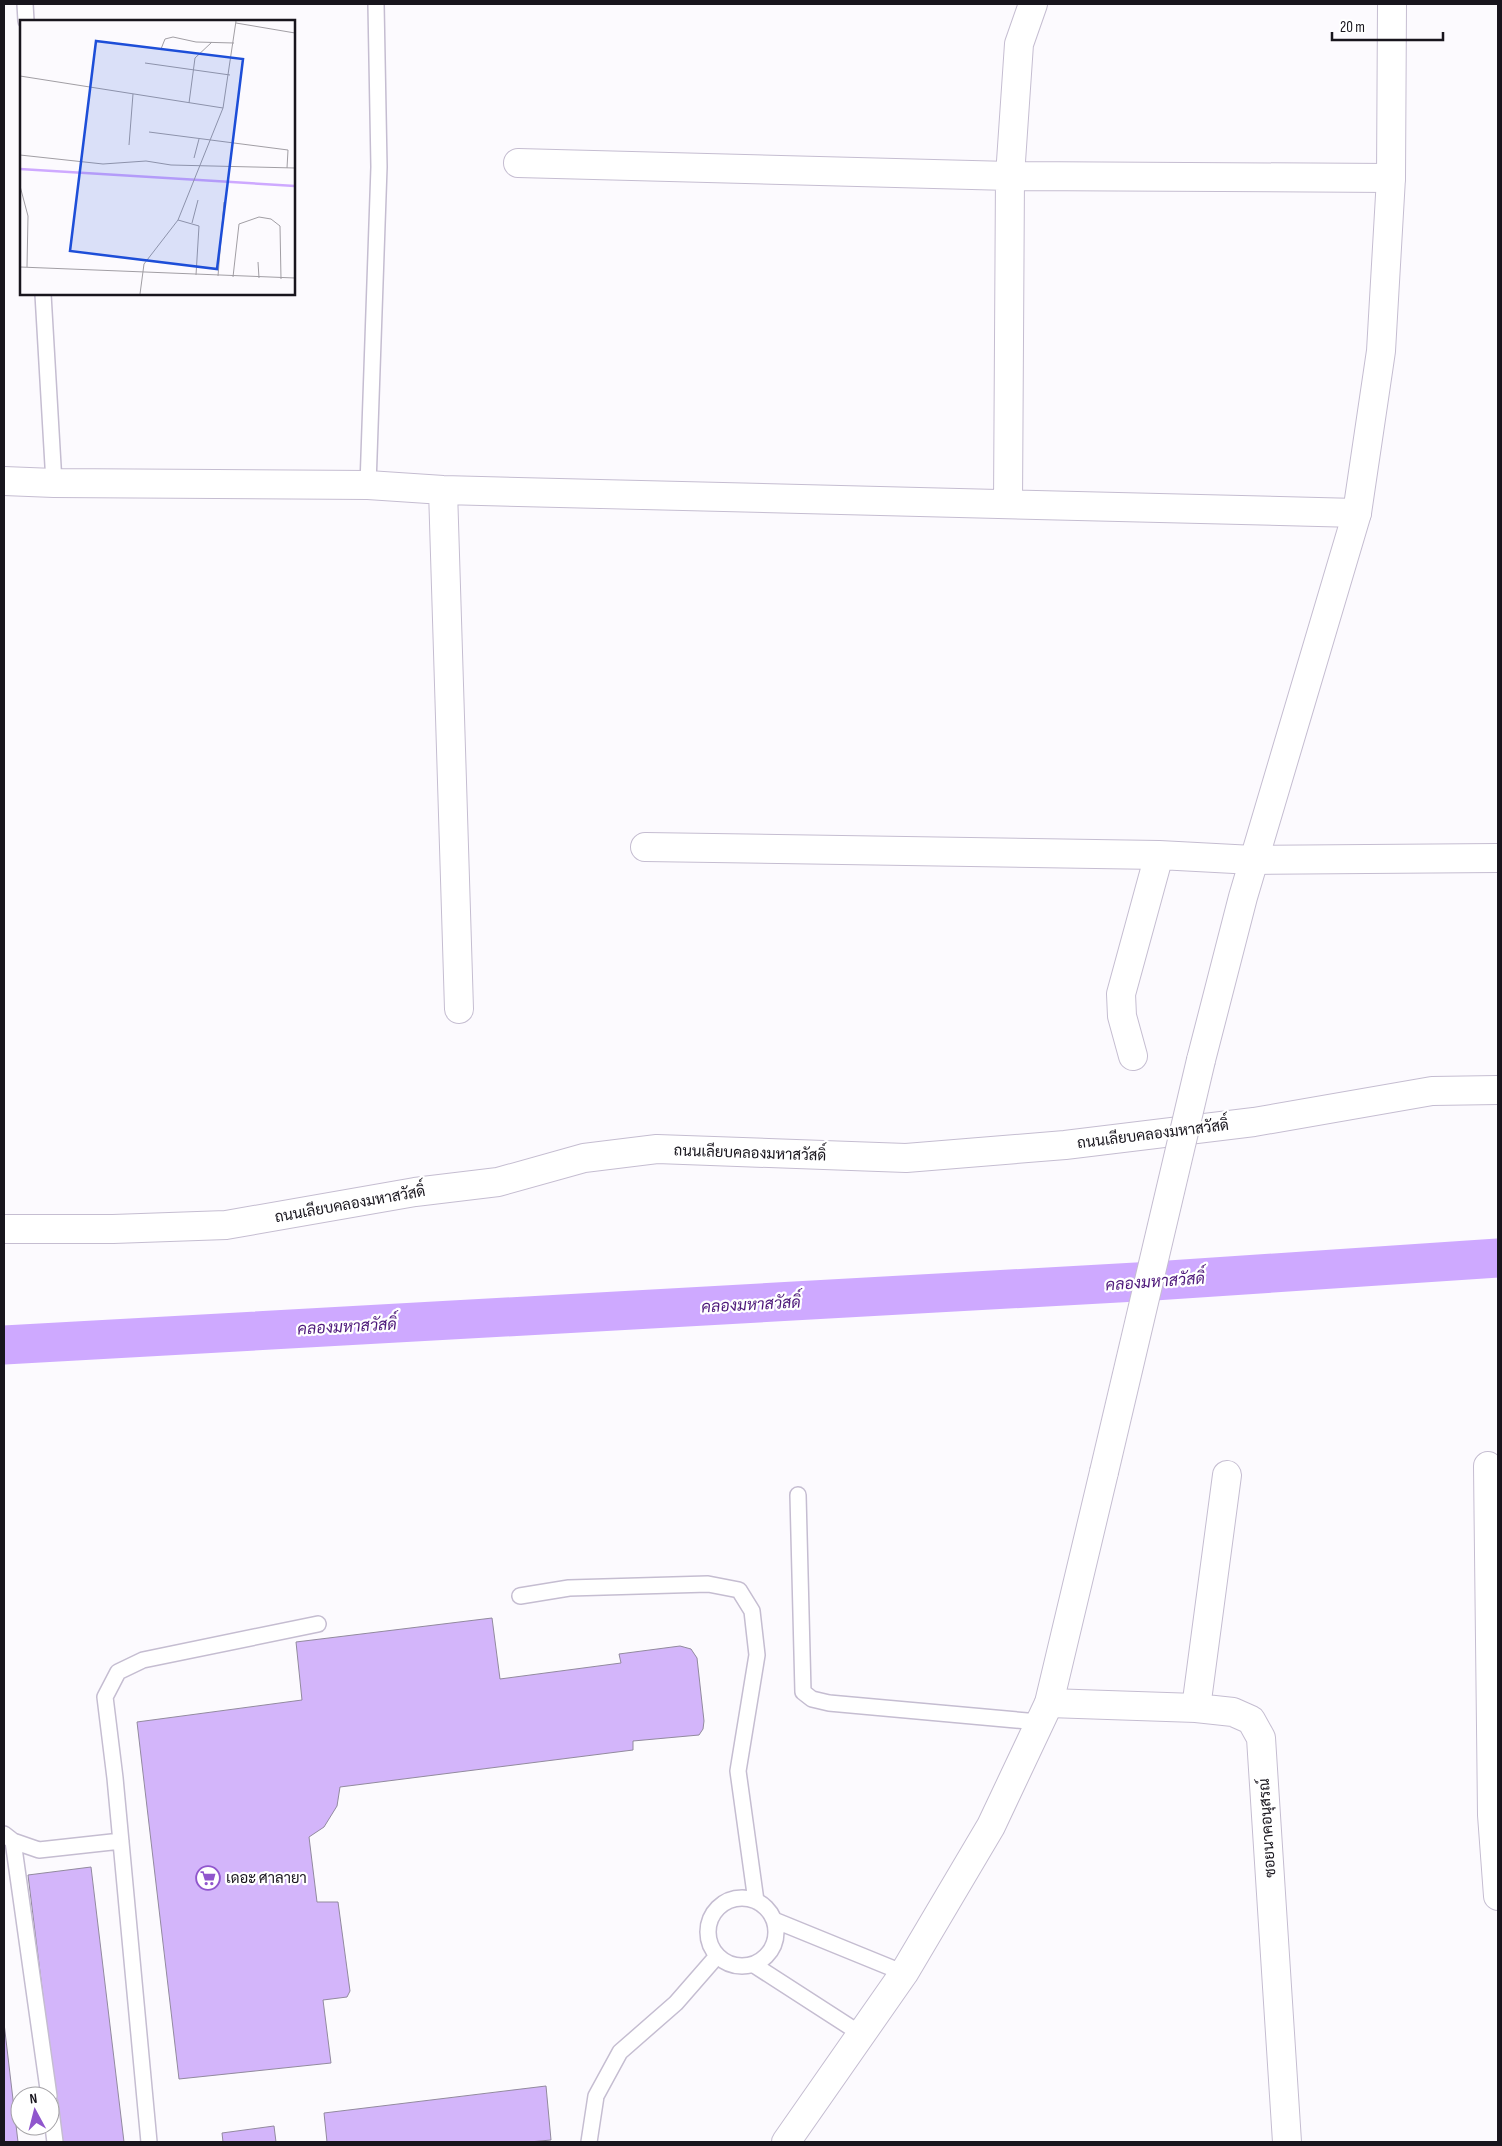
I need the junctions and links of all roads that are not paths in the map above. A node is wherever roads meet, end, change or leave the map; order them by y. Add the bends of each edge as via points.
1 (25, 4) edge
2 (376, 4) edge
3 (1033, 4) edge
4 (1392, 4) edge
5 (26, 20) edge
6 (518, 162) dead end
7 (1010, 176) junction
8 (1391, 178) junction
9 (43, 295) edge
10 (4, 481) edge
11 (54, 483) junction
12 (368, 485) junction
13 (442, 490) junction
14 (1008, 504) junction
15 (1357, 513) junction
16 (645, 847) dead end
17 (1159, 855) junction
18 (1498, 858) edge
19 (1253, 860) junction
20 (459, 1009) dead end
21 (1133, 1056) dead end
22 (1498, 1090) edge
23 (4, 1229) edge
24 (1488, 1466) dead end
25 (1227, 1475) dead end
26 (798, 1495) dead end
27 (520, 1596) dead end
28 (318, 1624) dead end
29 (1196, 1708) junction
30 (1044, 1712) junction
31 (9, 1838) edge
32 (121, 1841) junction
33 (1498, 1896) edge
34 (756, 1901) junction
35 (774, 1920) junction
36 (717, 1956) junction
37 (754, 1965) junction
38 (904, 1973) junction
39 (861, 2034) junction
40 (47, 2086) edge
41 (149, 2142) edge
42 (589, 2142) edge
43 (786, 2142) edge
44 (1287, 2142) edge

1 - 5 lane
2 - 12 lane via 378,167
3 - 7 street via 1019,44
4 - 8 street
6 - 7 street
7 - 8 street
7 - 14 street
8 - 15 street via 1381,352
9 - 11 lane
10 - 11 street
11 - 12 street
12 - 13 street
13 - 14 street
13 - 20 street
14 - 15 street
15 - 19 street
16 - 17 street
17 - 19 street
17 - 21 street via 1121,994 1122,1016
18 - 19 street
19 - 30 street, bridge via 1201,1060
22 - 23 street, ถนนเลียบคลองมหาสวัสดิ์ via 1432,1091 1254,1122 1064,1145 906,1158 657,1149 584,1158 498,1182 415,1192 226,1225
24 - 33 street via 1492,1815
25 - 29 street
26 - 30 lane via 804,1692 812,1699 829,1703
27 - 34 lane via 570,1588 708,1584 739,1590 752,1611 757,1655 738,1771
28 - 32 lane via 143,1660 118,1672 105,1697
29 - 30 street, ซอยนาคอนุสรณ์
29 - 44 street, ซอยนาคอนุสรณ์ via 1233,1712 1251,1720 1261,1738
30 - 38 street via 991,1826
31 - 32 lane via 39,1850
31 - 40 lane
32 - 41 lane
34 - 35 lane via 768,1908
34 - 36 lane via 743,1898 729,1900 710,1918 709,1945
35 - 37 lane via 777,1933 774,1946 766,1958
35 - 38 lane
36 - 37 lane via 728,1964
36 - 42 lane via 676,2003 620,2052 596,2096
37 - 39 lane
38 - 39 street
39 - 43 street

